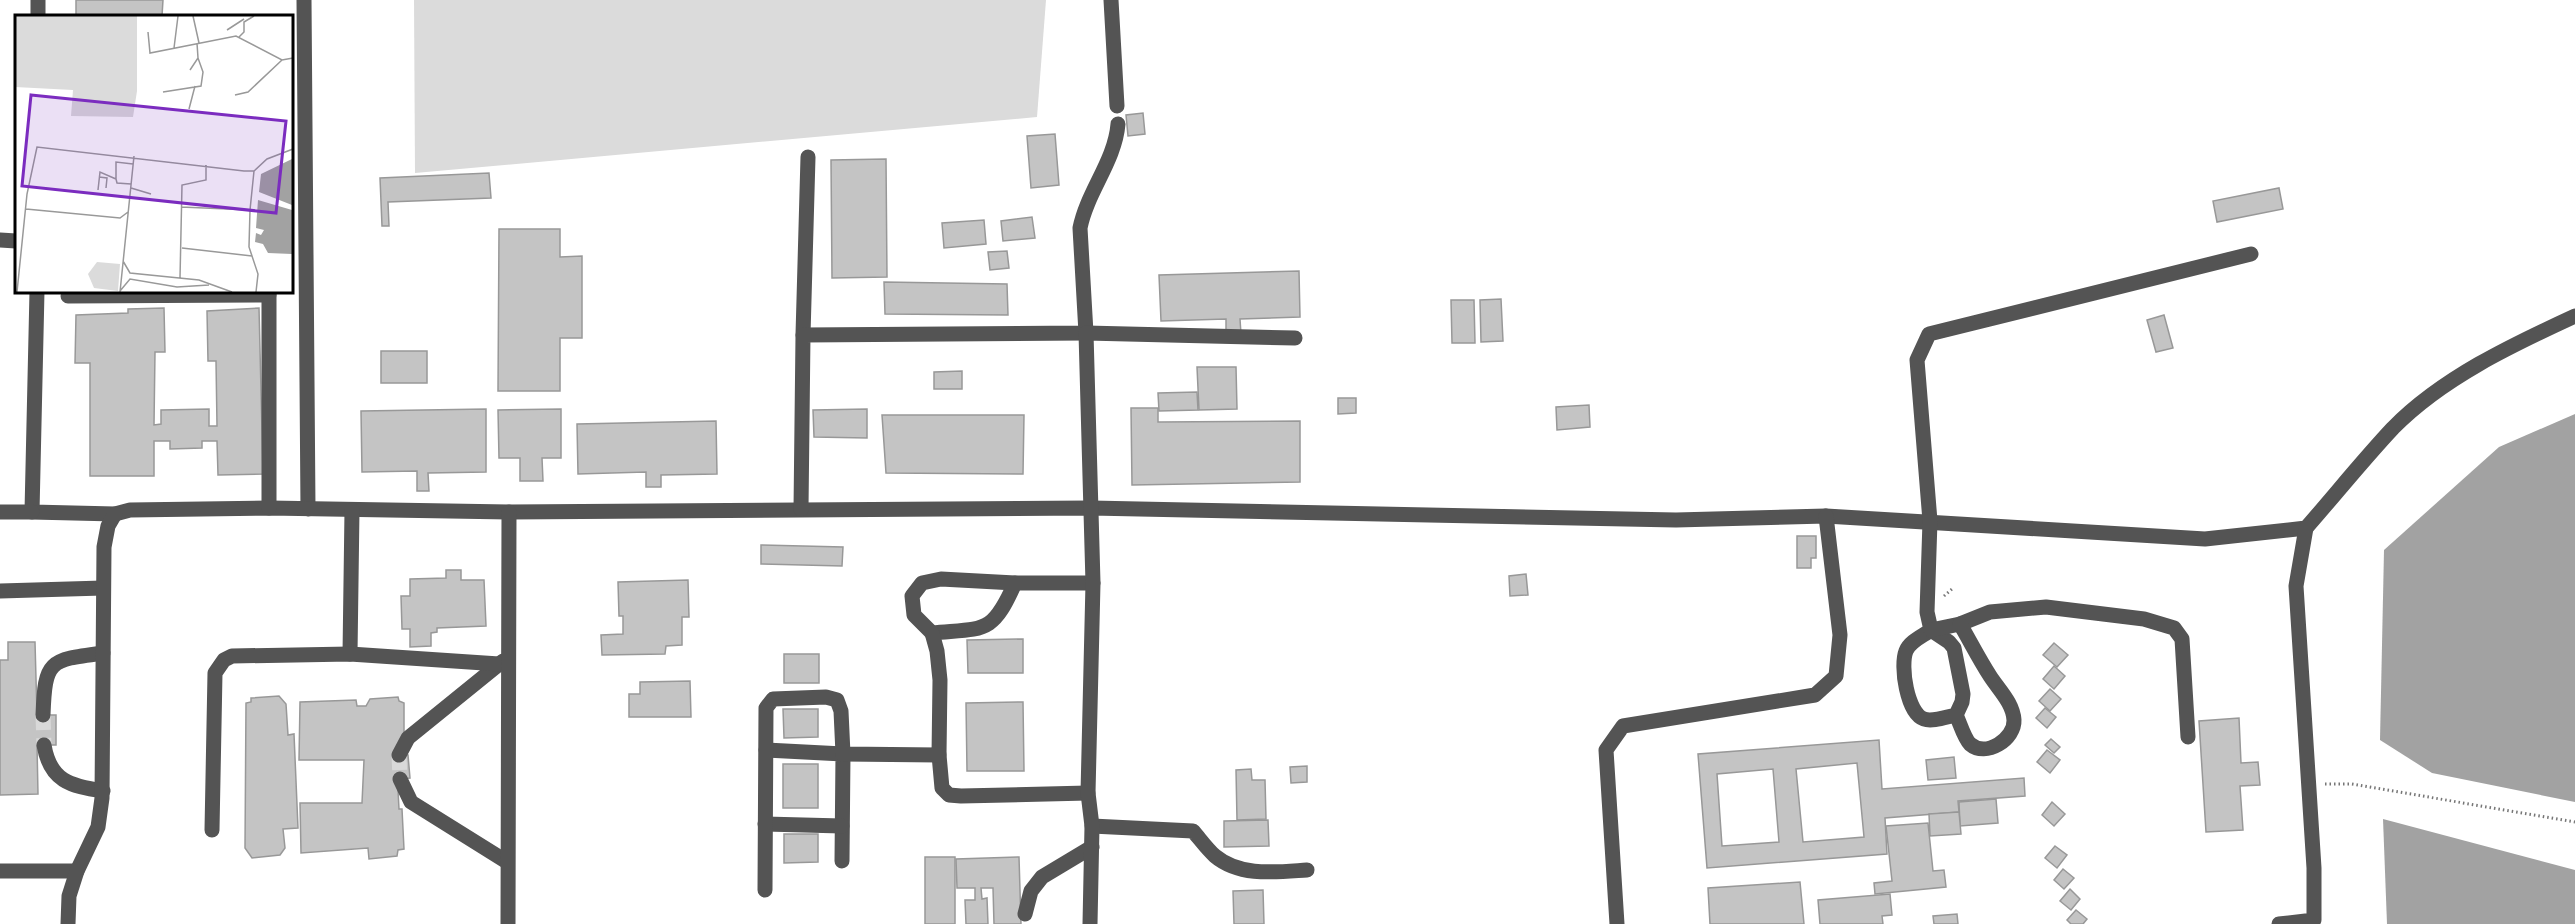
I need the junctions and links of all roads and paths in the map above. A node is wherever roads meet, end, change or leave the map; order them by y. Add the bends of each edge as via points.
1 (304, 0) edge
2 (1112, 0) edge
3 (305, 33) junction
4 (292, 42) edge
5 (1117, 106) dead end
6 (1118, 124) dead end
7 (808, 157) dead end
8 (0, 240) edge
9 (15, 241) edge
10 (2251, 254) dead end
11 (37, 292) edge
12 (269, 293) edge
13 (68, 296) dead end
14 (2575, 316) edge
15 (1086, 333) junction
16 (803, 334) junction
17 (1295, 338) dead end
18 (268, 508) junction
19 (1091, 508) junction
20 (801, 509) junction
21 (308, 510) junction
22 (352, 510) junction
23 (0, 512) edge
24 (32, 512) junction
25 (509, 512) junction
26 (115, 514) junction
27 (1826, 516) junction
28 (1930, 521) junction
29 (2306, 528) junction
30 (1016, 583) junction
31 (1093, 583) junction
32 (103, 588) junction
33 (0, 591) edge
34 (1960, 624) junction
35 (1931, 630) junction
36 (932, 633) junction
37 (103, 653) junction
38 (350, 654) junction
39 (504, 660) junction
40 (43, 715) tunnel mouth
41 (1956, 715) junction
42 (2188, 737) dead end
43 (44, 745) tunnel mouth
44 (766, 750) junction
45 (843, 753) junction
46 (399, 755) tunnel mouth
47 (939, 755) junction
48 (400, 778) tunnel mouth
49 (2308, 784) junction
50 (103, 791) junction
51 (1088, 793) junction
52 (2575, 822) edge
53 (765, 824) junction
54 (842, 826) junction
55 (1092, 826) junction
56 (212, 830) dead end
57 (1092, 847) junction
58 (842, 861) dead end
59 (507, 862) junction
60 (1307, 870) dead end
61 (0, 871) edge
62 (77, 871) junction
63 (765, 890) dead end
64 (1025, 914) dead end
65 (2315, 922) edge
66 (68, 924) edge
67 (508, 924) edge
68 (1090, 924) edge
69 (1617, 924) edge
70 (2279, 924) edge

1 - 3 street
2 - 5 street
3 - 4 street
3 - 21 street
6 - 15 street via 1080,228
7 - 16 street
8 - 9 street
10 - 28 street via 1929,334 1917,360
11 - 24 street
12 - 13 street
12 - 18 street
14 - 29 street via 2498,352 2428,399 2394,427
15 - 16 street
15 - 17 street
15 - 19 street
16 - 20 street
18 - 21 street
18 - 26 street via 130,510
19 - 20 street
19 - 27 street via 1676,520
19 - 31 street
20 - 25 street
21 - 22 street
22 - 25 street
22 - 38 street
23 - 24 street
24 - 26 street
25 - 39 street
26 - 32 street via 106,537
27 - 28 street
27 - 69 street via 1840,635 1836,676 1815,695 1623,726 1606,750
28 - 29 street via 2205,539
28 - 35 street via 1927,612
29 - 49 street via 2296,586
30 - 31 street
30 - 36 street via 994,621 978,628
30 - 36 street via 941,579 922,583 912,596 914,615
31 - 51 street
32 - 33 street
32 - 37 street
34 - 35 street
34 - 41 street via 2011,706 2013,729 1990,749 1981,749 1970,744
34 - 42 street via 1990,612 2046,607 2144,619 2174,628 2182,639
35 - 41 street via 1954,648 1963,694
35 - 41 street via 1906,651 1903,665 1911,709 1927,720
36 - 47 street via 940,680
37 - 40 street via 70,657 49,669 44,680
37 - 50 street
38 - 39 street
38 - 56 street via 232,656 218,666
39 - 46 street via 408,738
39 - 59 street
43 - 50 street via 52,770 60,778 74,787
44 - 45 street
44 - 45 street via 766,708 773,699 826,697 837,700 841,711
44 - 53 street
45 - 47 street
45 - 54 street
47 - 51 street via 942,788 949,795
48 - 59 street via 411,802
49 - 52 path via 2352,784
49 - 65 street
50 - 62 street via 98,827
51 - 55 street
53 - 54 street
53 - 63 street
54 - 58 street
55 - 57 street
55 - 60 street via 1193,831 1215,856 1235,869
57 - 64 street via 1042,877 1030,891
57 - 68 street
59 - 67 street
61 - 62 street
62 - 66 street via 69,896
65 - 70 street

